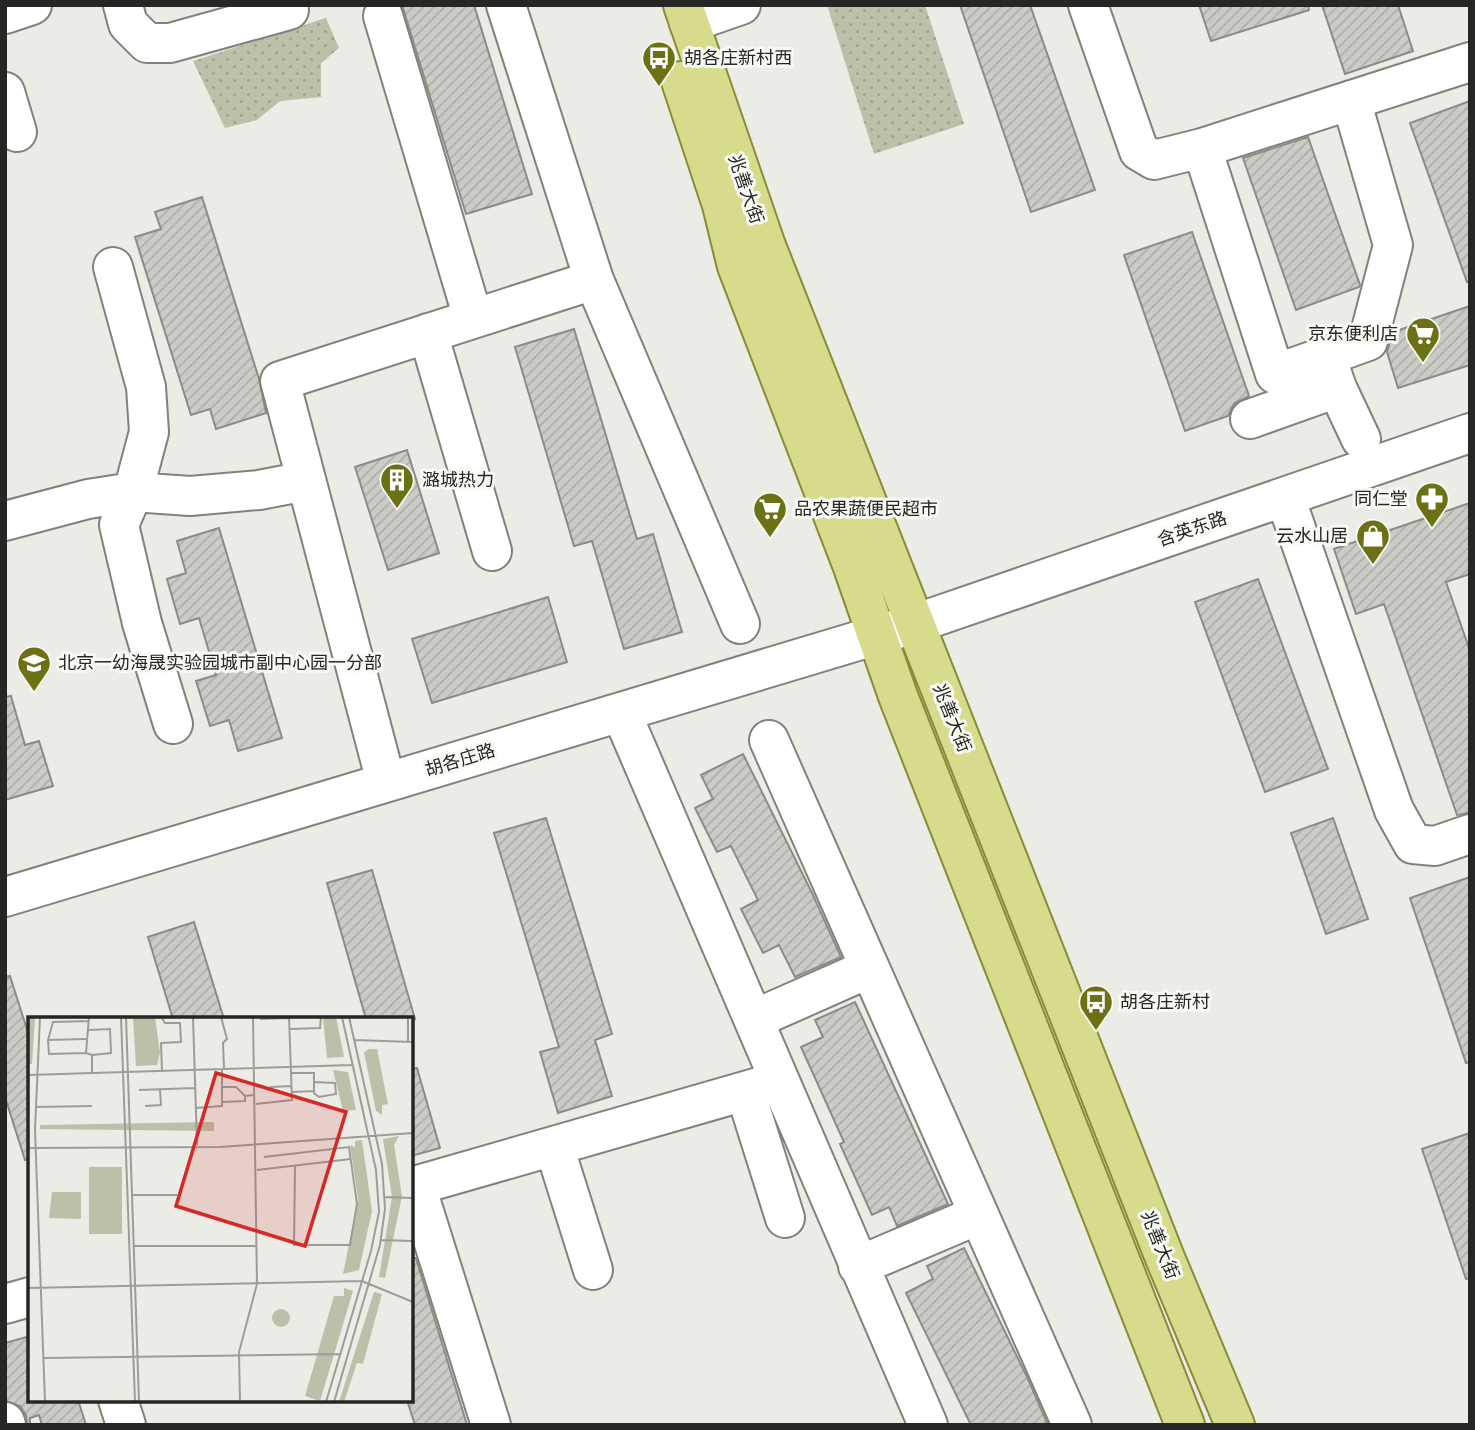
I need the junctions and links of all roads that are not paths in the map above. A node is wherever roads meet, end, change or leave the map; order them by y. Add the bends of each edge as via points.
1 (32, 5) edge
2 (123, 5) edge
3 (506, 5) edge
4 (741, 5) edge
5 (1088, 5) edge
6 (289, 10) dead end
7 (676, 11) edge
8 (5, 14) edge
9 (383, 16) dead end
10 (1470, 62) edge
11 (5, 92) edge
12 (1350, 100) junction
13 (17, 132) dead end
14 (1202, 148) junction
15 (113, 267) dead end
16 (594, 280) junction
17 (473, 318) junction
18 (428, 332) junction
19 (1332, 372) junction
20 (1250, 419) dead end
21 (1470, 433) edge
22 (1361, 439) dead end
23 (306, 481) junction
24 (133, 492) junction
25 (1285, 497) junction
26 (5, 521) edge
27 (492, 551) dead end
28 (740, 624) dead end
29 (914, 624) junction
30 (877, 635) junction
31 (621, 712) junction
32 (173, 724) dead end
33 (769, 740) dead end
34 (386, 782) junction
35 (1470, 834) edge
36 (5, 897) edge
37 (870, 968) junction
38 (755, 1019) junction
39 (762, 1086) junction
40 (554, 1146) junction
41 (414, 1186) edge
42 (978, 1215) junction
43 (785, 1218) dead end
44 (858, 1266) junction
45 (593, 1270) dead end
46 (28, 1298) edge
47 (5, 1304) edge
48 (119, 1402) edge
49 (126, 1425) edge
50 (491, 1425) edge
51 (928, 1425) edge
52 (1072, 1425) edge
53 (1185, 1425) edge
54 (1235, 1425) edge

1 - 8 street
2 - 6 street via 128,24 147,43 170,43
3 - 16 street
4 - 7 street
5 - 14 street via 1139,151 1154,160
7 - 29 main road, 兆善大街
7 - 30 main road, 兆善大街 via 737,265
9 - 17 street
10 - 12 street
11 - 13 street
12 - 14 street
12 - 19 street via 1393,245 1368,341
14 - 19 street via 1275,374
15 - 24 street via 146,387 149,432
16 - 17 street
16 - 28 street
17 - 18 street
18 - 23 street via 280,381
18 - 27 street
19 - 20 street
19 - 22 street
21 - 25 street, 含英东路
23 - 24 street via 190,496
23 - 34 street
24 - 26 street
24 - 32 street via 119,525
25 - 29 street, 含英东路
25 - 35 street via 1406,833 1413,844 1435,846
29 - 30 street, 胡各庄路
29 - 54 main road, 兆善大街
30 - 31 street, 胡各庄路
30 - 53 main road, 兆善大街
31 - 34 street, 胡各庄路
31 - 38 street
33 - 37 street
34 - 36 street, 胡各庄路
37 - 38 street
37 - 42 street
38 - 39 street
39 - 40 street
39 - 43 street
39 - 44 street
40 - 41 street
40 - 45 street
41 - 50 street
42 - 44 street
42 - 52 street
44 - 51 street
46 - 47 street
48 - 49 street

